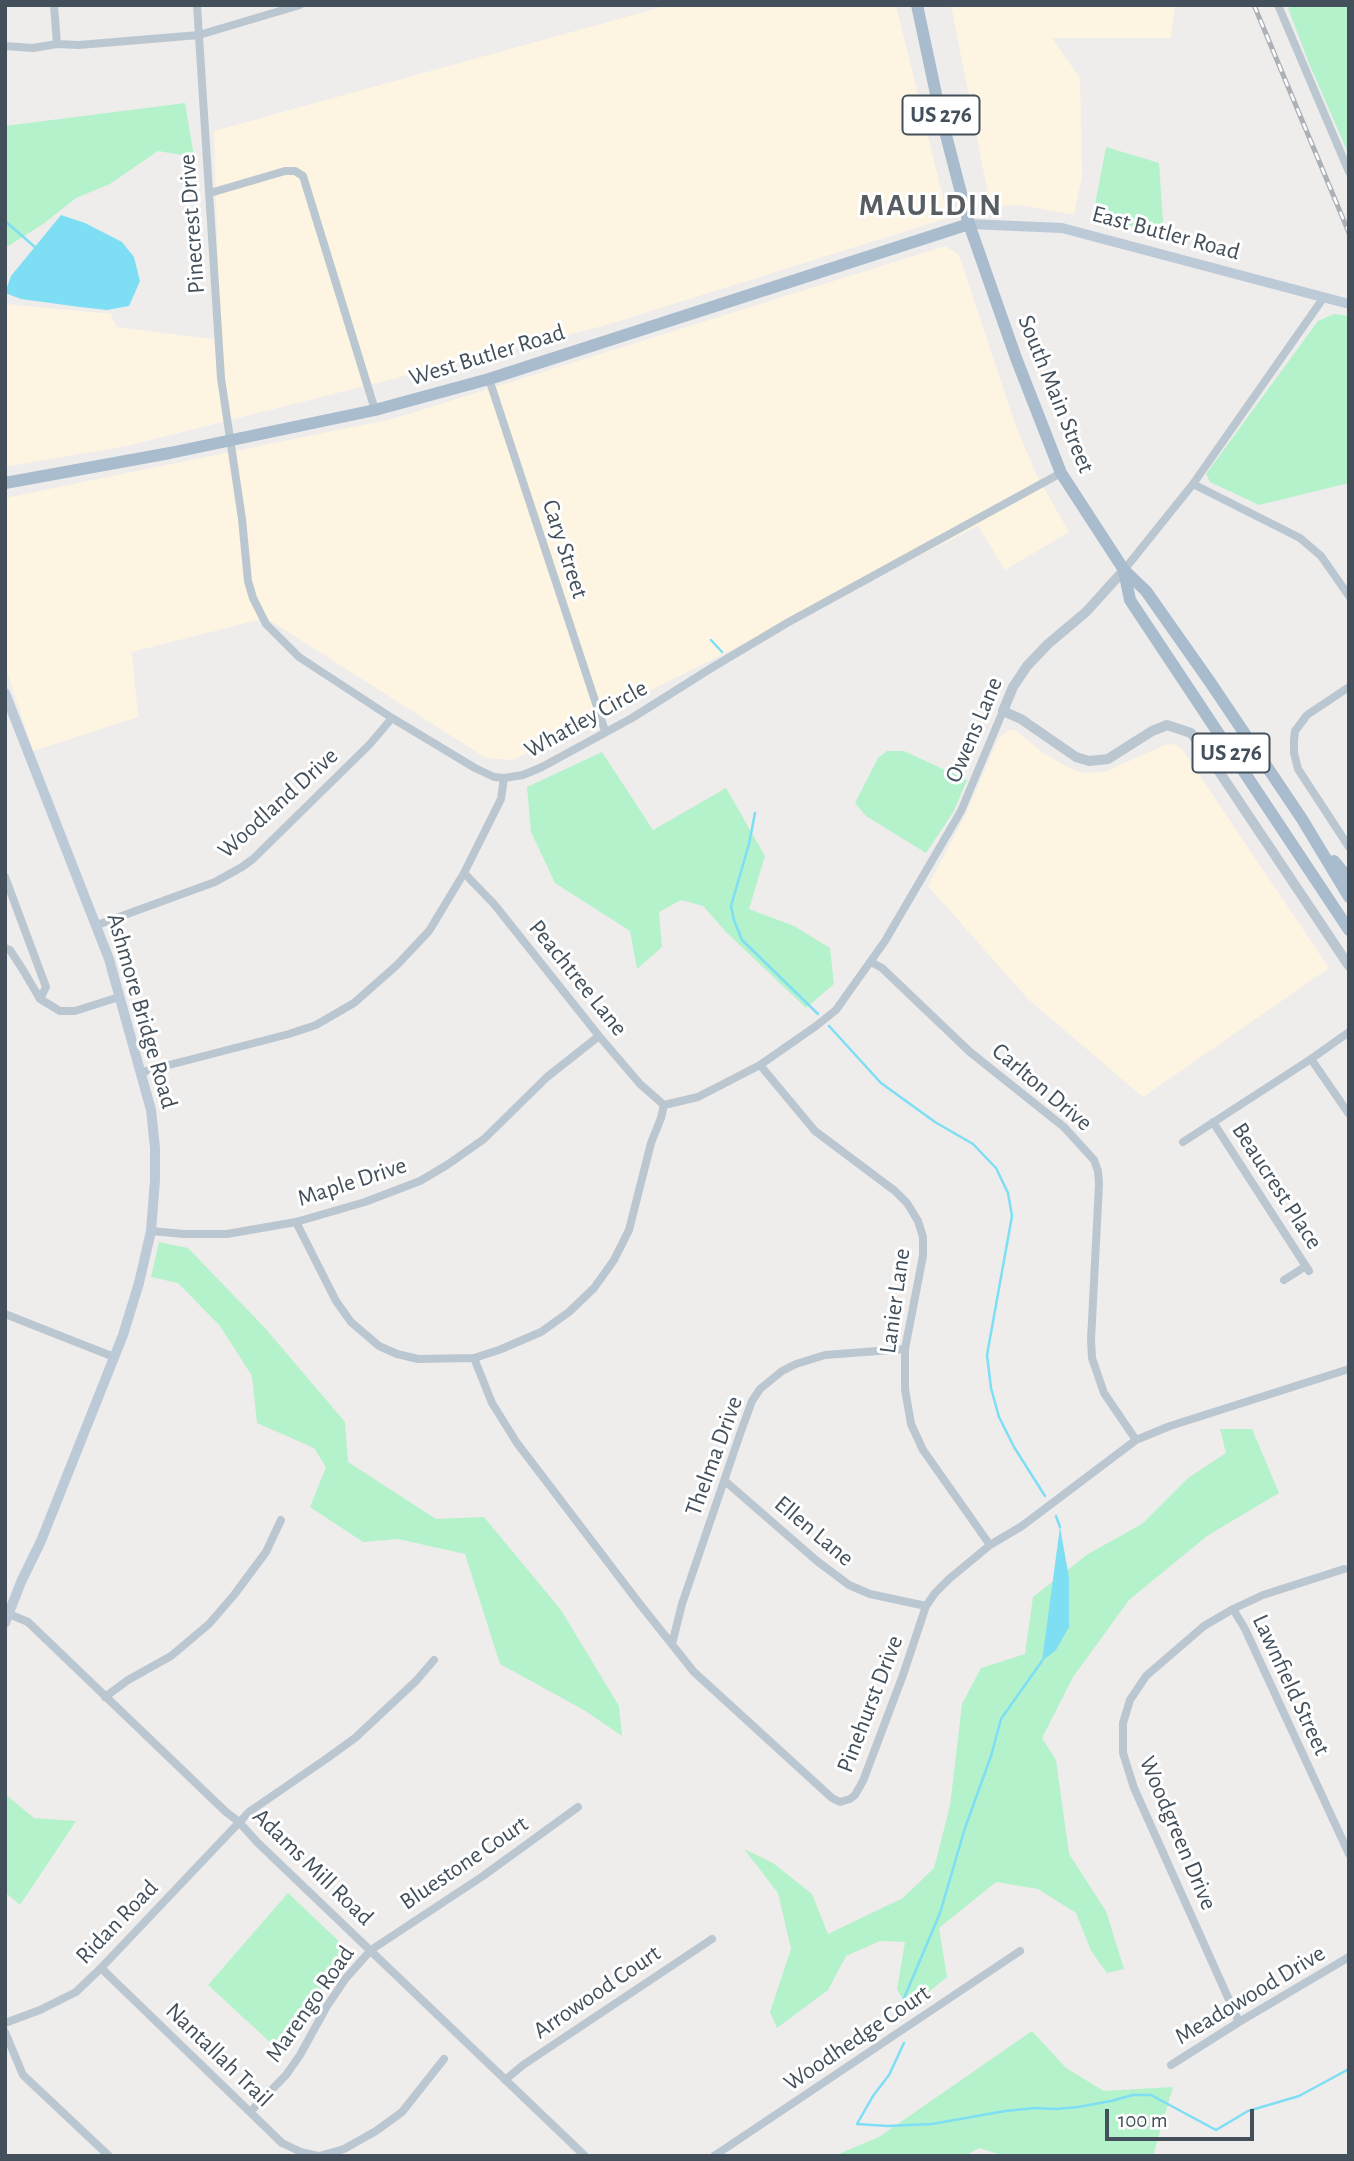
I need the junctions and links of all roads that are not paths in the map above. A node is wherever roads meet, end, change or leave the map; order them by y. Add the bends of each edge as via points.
1 (54, 5) edge
2 (197, 5) edge
3 (300, 5) edge
4 (917, 5) edge
5 (1278, 5) edge
6 (199, 36) junction
7 (57, 44) junction
8 (5, 46) edge
9 (1349, 172) edge
10 (210, 193) junction
11 (969, 224) junction
12 (1324, 297) junction
13 (1349, 304) edge
14 (489, 379) junction
15 (375, 410) junction
16 (229, 440) junction
17 (1061, 473) junction
18 (5, 482) edge
19 (1194, 484) junction
20 (1124, 570) junction
21 (1349, 596) edge
22 (1349, 687) edge
23 (5, 693) edge
24 (1003, 711) junction
25 (393, 718) junction
26 (605, 732) junction
27 (504, 778) junction
28 (1301, 819) junction
29 (1349, 847) edge
30 (464, 873) junction
31 (5, 877) edge
32 (1349, 879) edge
33 (1349, 897) edge
34 (97, 925) junction
35 (1349, 930) edge
36 (5, 948) edge
37 (871, 962) junction
38 (1349, 966) edge
39 (120, 997) junction
40 (40, 999) junction
41 (1349, 1032) edge
42 (598, 1036) junction
43 (1311, 1059) junction
44 (760, 1065) junction
45 (142, 1072) junction
46 (664, 1105) junction
47 (1349, 1114) edge
48 (1213, 1122) junction
49 (1183, 1142) dead end
50 (296, 1222) junction
51 (150, 1231) junction
52 (1284, 1280) dead end
53 (5, 1314) edge
54 (905, 1349) junction
55 (114, 1357) junction
56 (474, 1358) junction
57 (1349, 1369) edge
58 (1136, 1440) junction
59 (725, 1481) junction
60 (281, 1520) dead end
61 (990, 1545) junction
62 (1344, 1569) dead end
63 (926, 1606) junction
64 (1233, 1609) junction
65 (7, 1618) edge
66 (671, 1644) junction
67 (433, 1660) dead end
68 (105, 1697) junction
69 (578, 1807) dead end
70 (238, 1821) junction
71 (1349, 1854) edge
72 (712, 1939) dead end
73 (371, 1950) junction
74 (1020, 1951) dead end
75 (1349, 1957) edge
76 (101, 1968) junction
77 (1239, 2022) junction
78 (5, 2024) edge
79 (5, 2032) edge
80 (444, 2059) dead end
81 (1171, 2065) dead end
82 (505, 2080) junction
83 (251, 2111) junction
84 (109, 2156) edge
85 (319, 2156) edge
86 (584, 2156) edge
87 (714, 2156) edge

1 - 7 street
2 - 6 street, Pinecrest Drive
3 - 6 street
4 - 11 main road, US 276
5 - 9 street
6 - 7 street
6 - 10 street, Pinecrest Drive
7 - 8 street
10 - 15 street via 285,171 303,177
10 - 16 street, Pinecrest Drive
11 - 12 main road, East Butler Road via 1062,228
11 - 14 main road, West Butler Road
11 - 17 main road, South Main Street / US 276
12 - 13 main road, East Butler Road
12 - 19 street, Owens Lane
14 - 15 main road, West Butler Road
14 - 26 street, Cary Street
15 - 16 main road, West Butler Road
16 - 18 main road, West Butler Road
16 - 25 street, Whatley Circle via 248,581 260,614 299,657
17 - 20 main road, South Main Street / US 276
17 - 26 street, Whatley Circle via 787,623
19 - 20 street, Owens Lane
19 - 21 street via 1300,538 1321,556
20 - 24 street, Owens Lane via 1027,666
20 - 28 main road, South Main Street / US 276 via 1154,602
20 - 35 main road, South Main Street / US 276 via 1130,600
22 - 29 street via 1307,715 1294,740 1298,769
23 - 34 main road, Ashmore Bridge Road
24 - 37 street, Owens Lane via 961,811
24 - 38 street via 1089,761 1108,759 1167,725 1191,733
25 - 27 street, Whatley Circle via 475,768
25 - 34 street, Woodland Drive via 242,867 215,882
26 - 27 street, Whatley Circle via 542,767
27 - 30 street via 501,799
28 - 32 main road, US 276
28 - 33 main road, South Main Street
30 - 42 street, Peachtree Lane
30 - 45 street via 415,947 340,1013 289,1034
31 - 40 street via 46,987
34 - 39 main road, Ashmore Bridge Road
36 - 40 street
37 - 44 street, Owens Lane via 836,1010
37 - 58 street, Carlton Drive via 883,968 970,1052 1064,1127 1094,1160 1099,1184 1092,1358 1104,1393
39 - 40 street via 75,1011 60,1011
39 - 45 main road, Ashmore Bridge Road
41 - 43 street
42 - 46 street, Peachtree Lane
42 - 50 street, Maple Drive via 547,1077 484,1139 447,1166 391,1193
43 - 47 street
43 - 48 street
44 - 46 street, Owens Lane via 698,1097
44 - 54 street, Lanier Lane via 815,1131 895,1191 918,1221 923,1256
45 - 51 main road, Ashmore Bridge Road via 155,1148
46 - 56 street via 629,1230 606,1272 553,1325
48 - 49 street
48 - 52 street, Beaucrest Place via 1308,1268
50 - 51 street, Maple Drive via 227,1234
50 - 56 street via 335,1301 370,1340 418,1359
51 - 55 main road, Ashmore Bridge Road
53 - 55 street
54 - 59 street, Thelma Drive via 825,1355 770,1379 752,1401
54 - 61 street, Lanier Lane via 906,1398 915,1436
55 - 65 main road, Ashmore Bridge Road
56 - 66 street, Pinehurst Drive via 492,1403 517,1443
57 - 58 street, Pinehurst Drive
58 - 61 street, Pinehurst Drive
59 - 63 street, Ellen Lane via 849,1585
59 - 66 street, Thelma Drive
60 - 68 street via 267,1552 209,1624 171,1656
61 - 63 street, Pinehurst Drive via 940,1587
62 - 64 street, Woodgreen Drive
63 - 66 street, Pinehurst Drive via 863,1781 845,1802 832,1798 714,1692
64 - 71 street, Lawnfield Street
64 - 77 street, Woodgreen Drive via 1204,1626 1146,1676 1127,1707 1122,1739 1134,1788
65 - 68 street, Adams Mill Road via 27,1622
67 - 70 street, Ridan Road via 355,1738
68 - 70 street, Adams Mill Road
69 - 73 street, Bluestone Court
70 - 73 street, Adams Mill Road
70 - 76 street, Ridan Road
72 - 82 street, Arrowood Court
73 - 82 street, Adams Mill Road
73 - 83 street, Marengo Road via 327,2006 286,2075
74 - 87 street, Woodhedge Court
75 - 77 street, Meadowood Drive
76 - 78 street, Ridan Road via 76,1992
76 - 83 street, Nantallah Trail
77 - 81 street, Meadowood Drive
79 - 84 street via 23,2075
80 - 85 street, Nantallah Trail via 402,2112 344,2149
82 - 86 street, Adams Mill Road
83 - 85 street, Nantallah Trail via 282,2143

